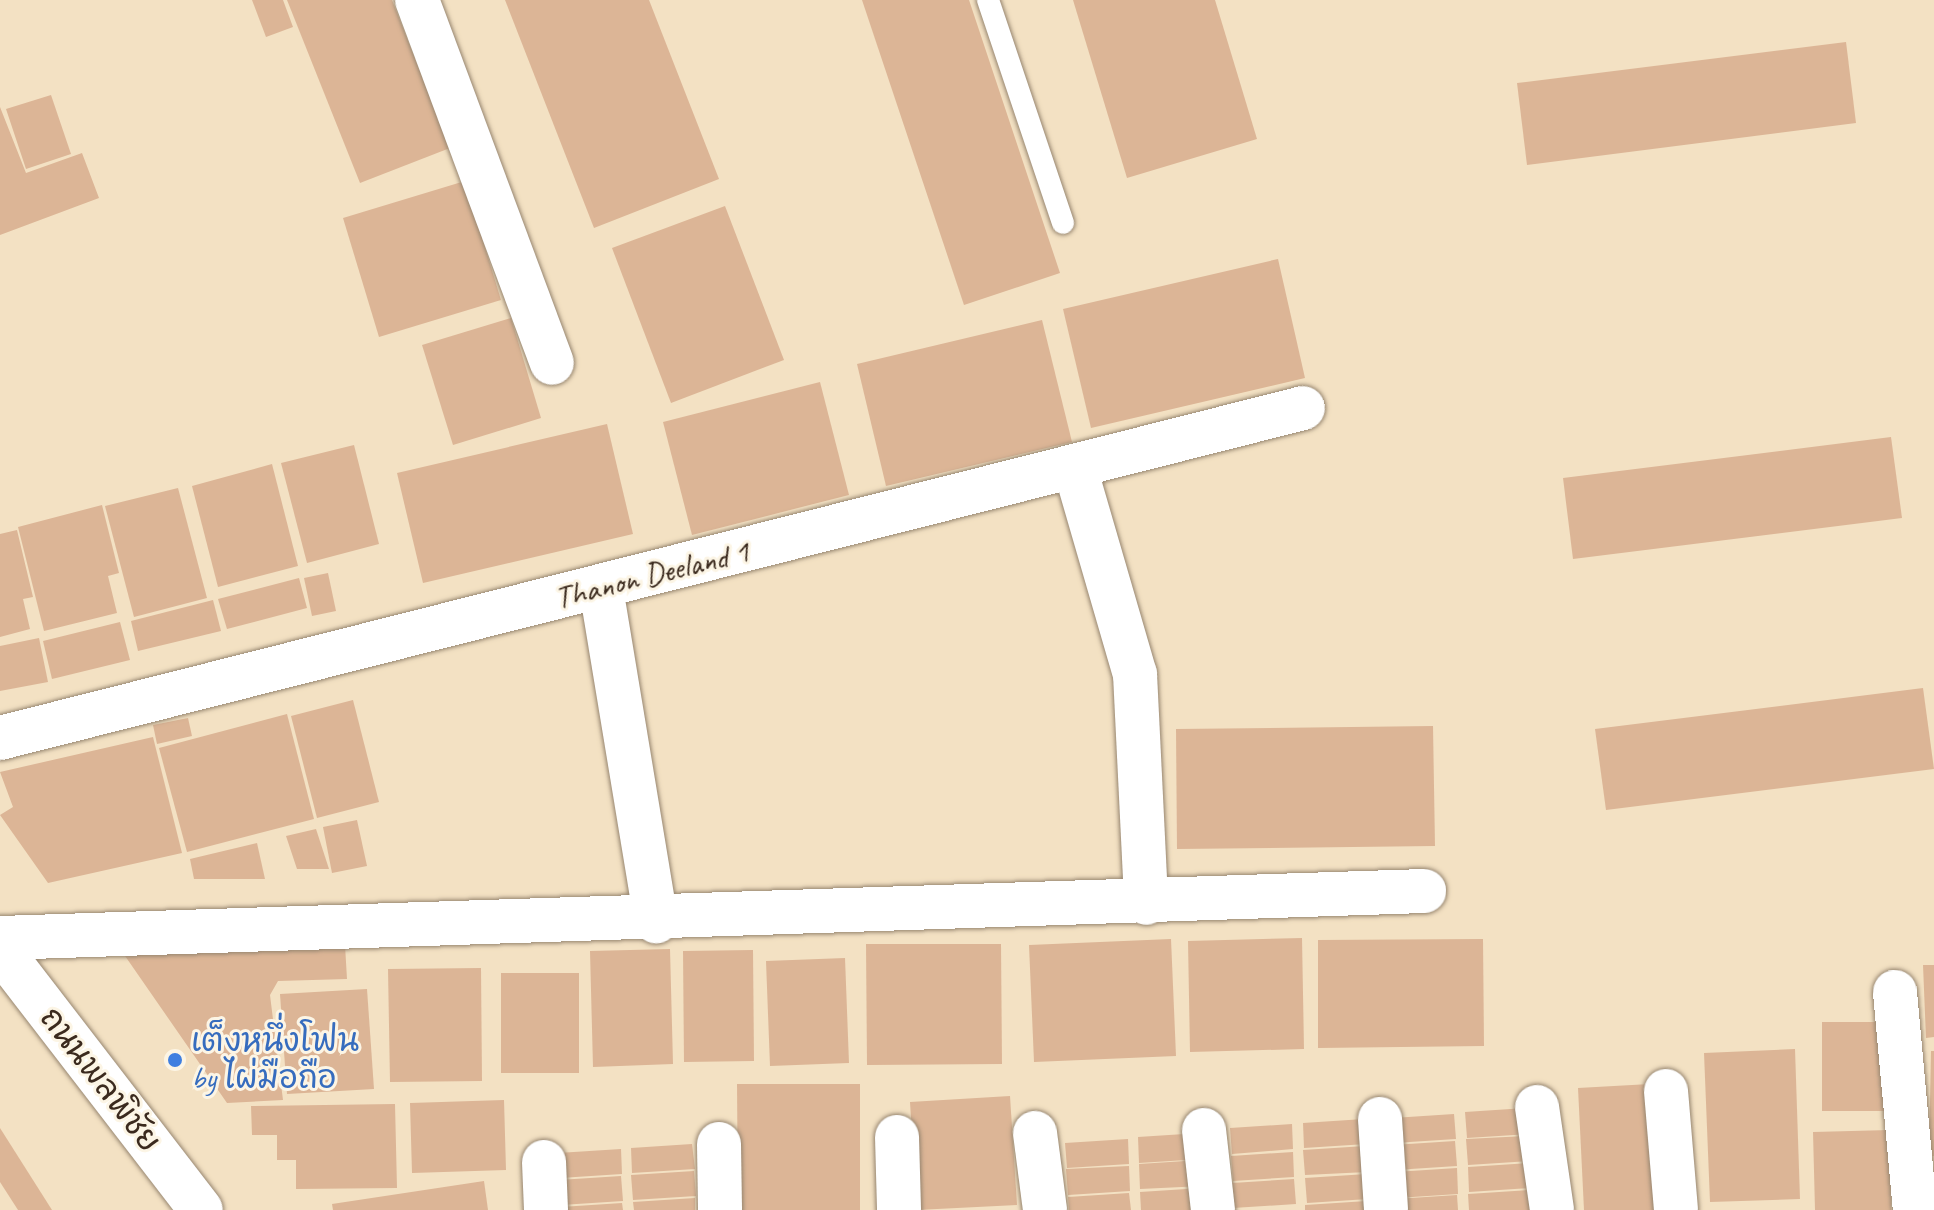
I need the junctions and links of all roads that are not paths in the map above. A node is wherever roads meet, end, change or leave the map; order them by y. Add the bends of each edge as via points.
1 (417, 0) edge
2 (988, 0) edge
3 (1063, 223) dead end
4 (552, 363) dead end
5 (1303, 408) dead end
6 (1075, 468) junction
7 (601, 588) junction
8 (0, 738) edge
9 (1424, 891) dead end
10 (1146, 903) junction
11 (656, 921) junction
12 (0, 938) edge
13 (0, 949) edge
14 (1895, 992) dead end
15 (1666, 1091) dead end
16 (1537, 1107) dead end
17 (1380, 1119) dead end
18 (1204, 1130) dead end
19 (1035, 1133) dead end
20 (897, 1137) dead end
21 (719, 1144) dead end
22 (544, 1162) dead end
23 (201, 1210) edge
24 (546, 1210) edge
25 (720, 1210) edge
26 (899, 1210) edge
27 (1045, 1210) edge
28 (1213, 1210) edge
29 (1386, 1210) edge
30 (1552, 1210) edge
31 (1676, 1210) edge
32 (1915, 1210) edge

1 - 4 street
2 - 3 lane
5 - 6 street, Thanon Deeland 1
6 - 7 street, Thanon Deeland 1
6 - 10 street via 1135,674
7 - 8 street, Thanon Deeland 1
7 - 11 street
9 - 10 street
10 - 11 street
11 - 12 street
13 - 23 street, ถนนพลพิชัย
14 - 32 street
15 - 31 street
16 - 30 street
17 - 29 street
18 - 28 street
19 - 27 street
20 - 26 street
21 - 25 street
22 - 24 street

